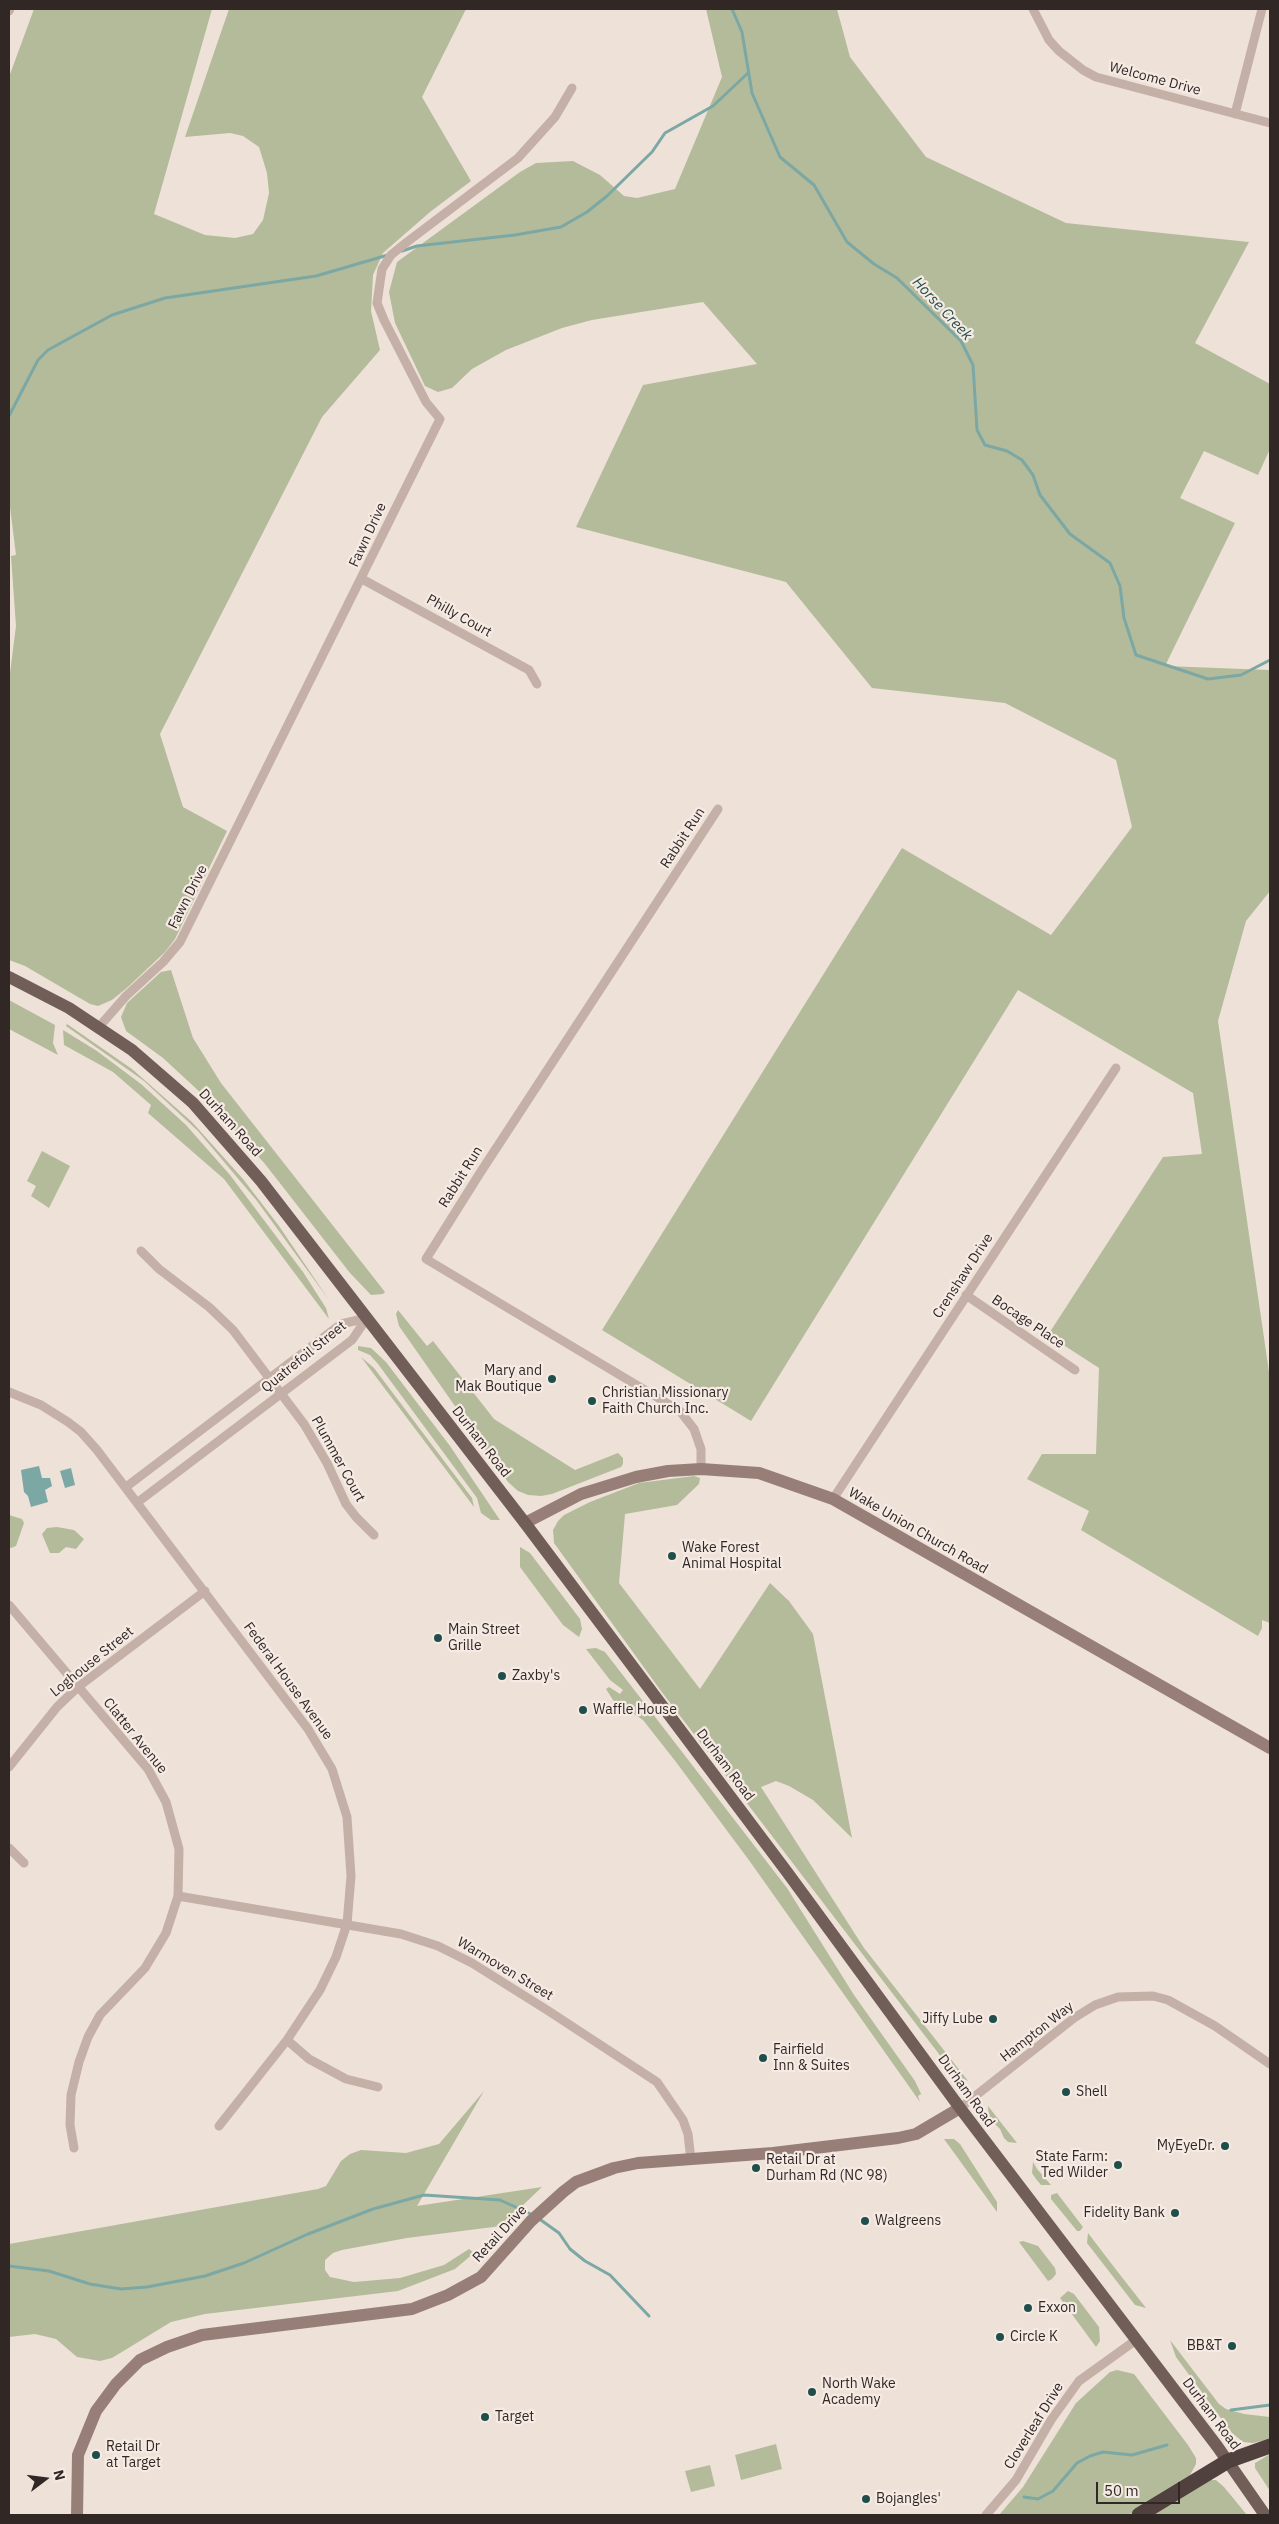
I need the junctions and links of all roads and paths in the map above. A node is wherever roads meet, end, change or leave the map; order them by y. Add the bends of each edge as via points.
1 (1033, 9) edge
2 (1262, 9) edge
3 (572, 88) dead end
4 (1235, 114) junction
5 (1270, 122) edge
6 (362, 579) junction
7 (537, 684) dead end
8 (718, 809) dead end
9 (9, 977) edge
10 (98, 1028) junction
11 (1116, 1068) dead end
12 (141, 1251) dead end
13 (966, 1295) junction
14 (367, 1318) junction
15 (1075, 1370) dead end
16 (271, 1378) junction
17 (9, 1392) edge
18 (282, 1394) junction
19 (701, 1469) junction
20 (126, 1487) junction
21 (833, 1499) junction
22 (138, 1502) junction
23 (525, 1523) junction
24 (374, 1535) dead end
25 (205, 1591) junction
26 (9, 1605) edge
27 (78, 1688) junction
28 (1270, 1748) edge
29 (9, 1767) edge
30 (9, 1848) edge
31 (24, 1863) dead end
32 (178, 1896) junction
33 (347, 1924) junction
34 (287, 2040) junction
35 (1270, 2064) edge
36 (378, 2087) dead end
37 (960, 2108) junction
38 (219, 2126) dead end
39 (74, 2148) dead end
40 (691, 2160) junction
41 (1136, 2340) junction
42 (1270, 2446) edge
43 (1228, 2461) junction
44 (77, 2515) edge
45 (986, 2515) edge
46 (1139, 2515) edge
47 (1265, 2515) edge

1 - 4 street, Welcome Drive via 1058,51 1090,74 1108,82
2 - 4 street
3 - 6 street, Fawn Drive via 555,117 518,158 391,255 382,269 378,303 384,320 426,402 440,419
4 - 5 street, Welcome Drive
6 - 7 street, Philly Court via 528,670
6 - 10 street, Fawn Drive via 180,942
8 - 19 street, Rabbit Run via 426,1259 680,1411 702,1449
9 - 10 main road, Durham Road
10 - 14 main road, Durham Road via 163,1076 223,1135
11 - 13 street, Crenshaw Drive
12 - 16 street, Plummer Court via 159,1269 210,1307
13 - 15 street, Bocage Place
13 - 21 street, Crenshaw Drive
14 - 16 street, Quatrefoil Street via 340,1324
14 - 18 street, Quatrefoil Street via 352,1340
14 - 23 main road, Durham Road
16 - 18 street, Plummer Court
16 - 20 street, Quatrefoil Street
17 - 20 street, Federal House Avenue via 41,1406 81,1432
18 - 22 street, Quatrefoil Street
18 - 24 street, Plummer Court via 327,1463 346,1504
19 - 21 street, Wake Union Church Road via 759,1473
19 - 23 street, Wake Union Church Road via 668,1471 605,1486 559,1504
20 - 22 street, Federal House Avenue
21 - 28 street, Wake Union Church Road
22 - 25 street, Federal House Avenue
23 - 37 main road, Durham Road
25 - 27 street, Loghouse Street
25 - 33 street, Federal House Avenue via 308,1729 332,1769 347,1817 351,1876
26 - 27 street, Clatter Avenue
27 - 29 street, Loghouse Street via 57,1707
27 - 32 street, Clatter Avenue via 148,1769 166,1802 179,1849
30 - 31 street
32 - 33 street, Warmoven Street
32 - 39 street, Clatter Avenue via 166,1933 144,1968 100,2015 88,2036 71,2095 70,2125
33 - 34 street, Federal House Avenue via 320,1990
33 - 40 street, Warmoven Street via 401,1934 438,1946 472,1963 657,2082 683,2120
34 - 36 street via 309,2059 346,2079
34 - 38 street, Federal House Avenue
35 - 37 street, Hampton Way via 1215,2026 1168,2000 1153,1996 1118,1997 1074,2018
37 - 40 street, Retail Drive via 916,2134 898,2138
37 - 41 main road, Durham Road
40 - 44 street, Retail Drive via 638,2163 576,2182 546,2206 481,2277 412,2309 202,2335 167,2346 140,2360 96,2411 78,2454
41 - 43 main road, Durham Road
41 - 45 street, Cloverleaf Drive via 1079,2381 1051,2420 1016,2480
42 - 43 highway
43 - 46 highway
43 - 47 main road, Durham Road

